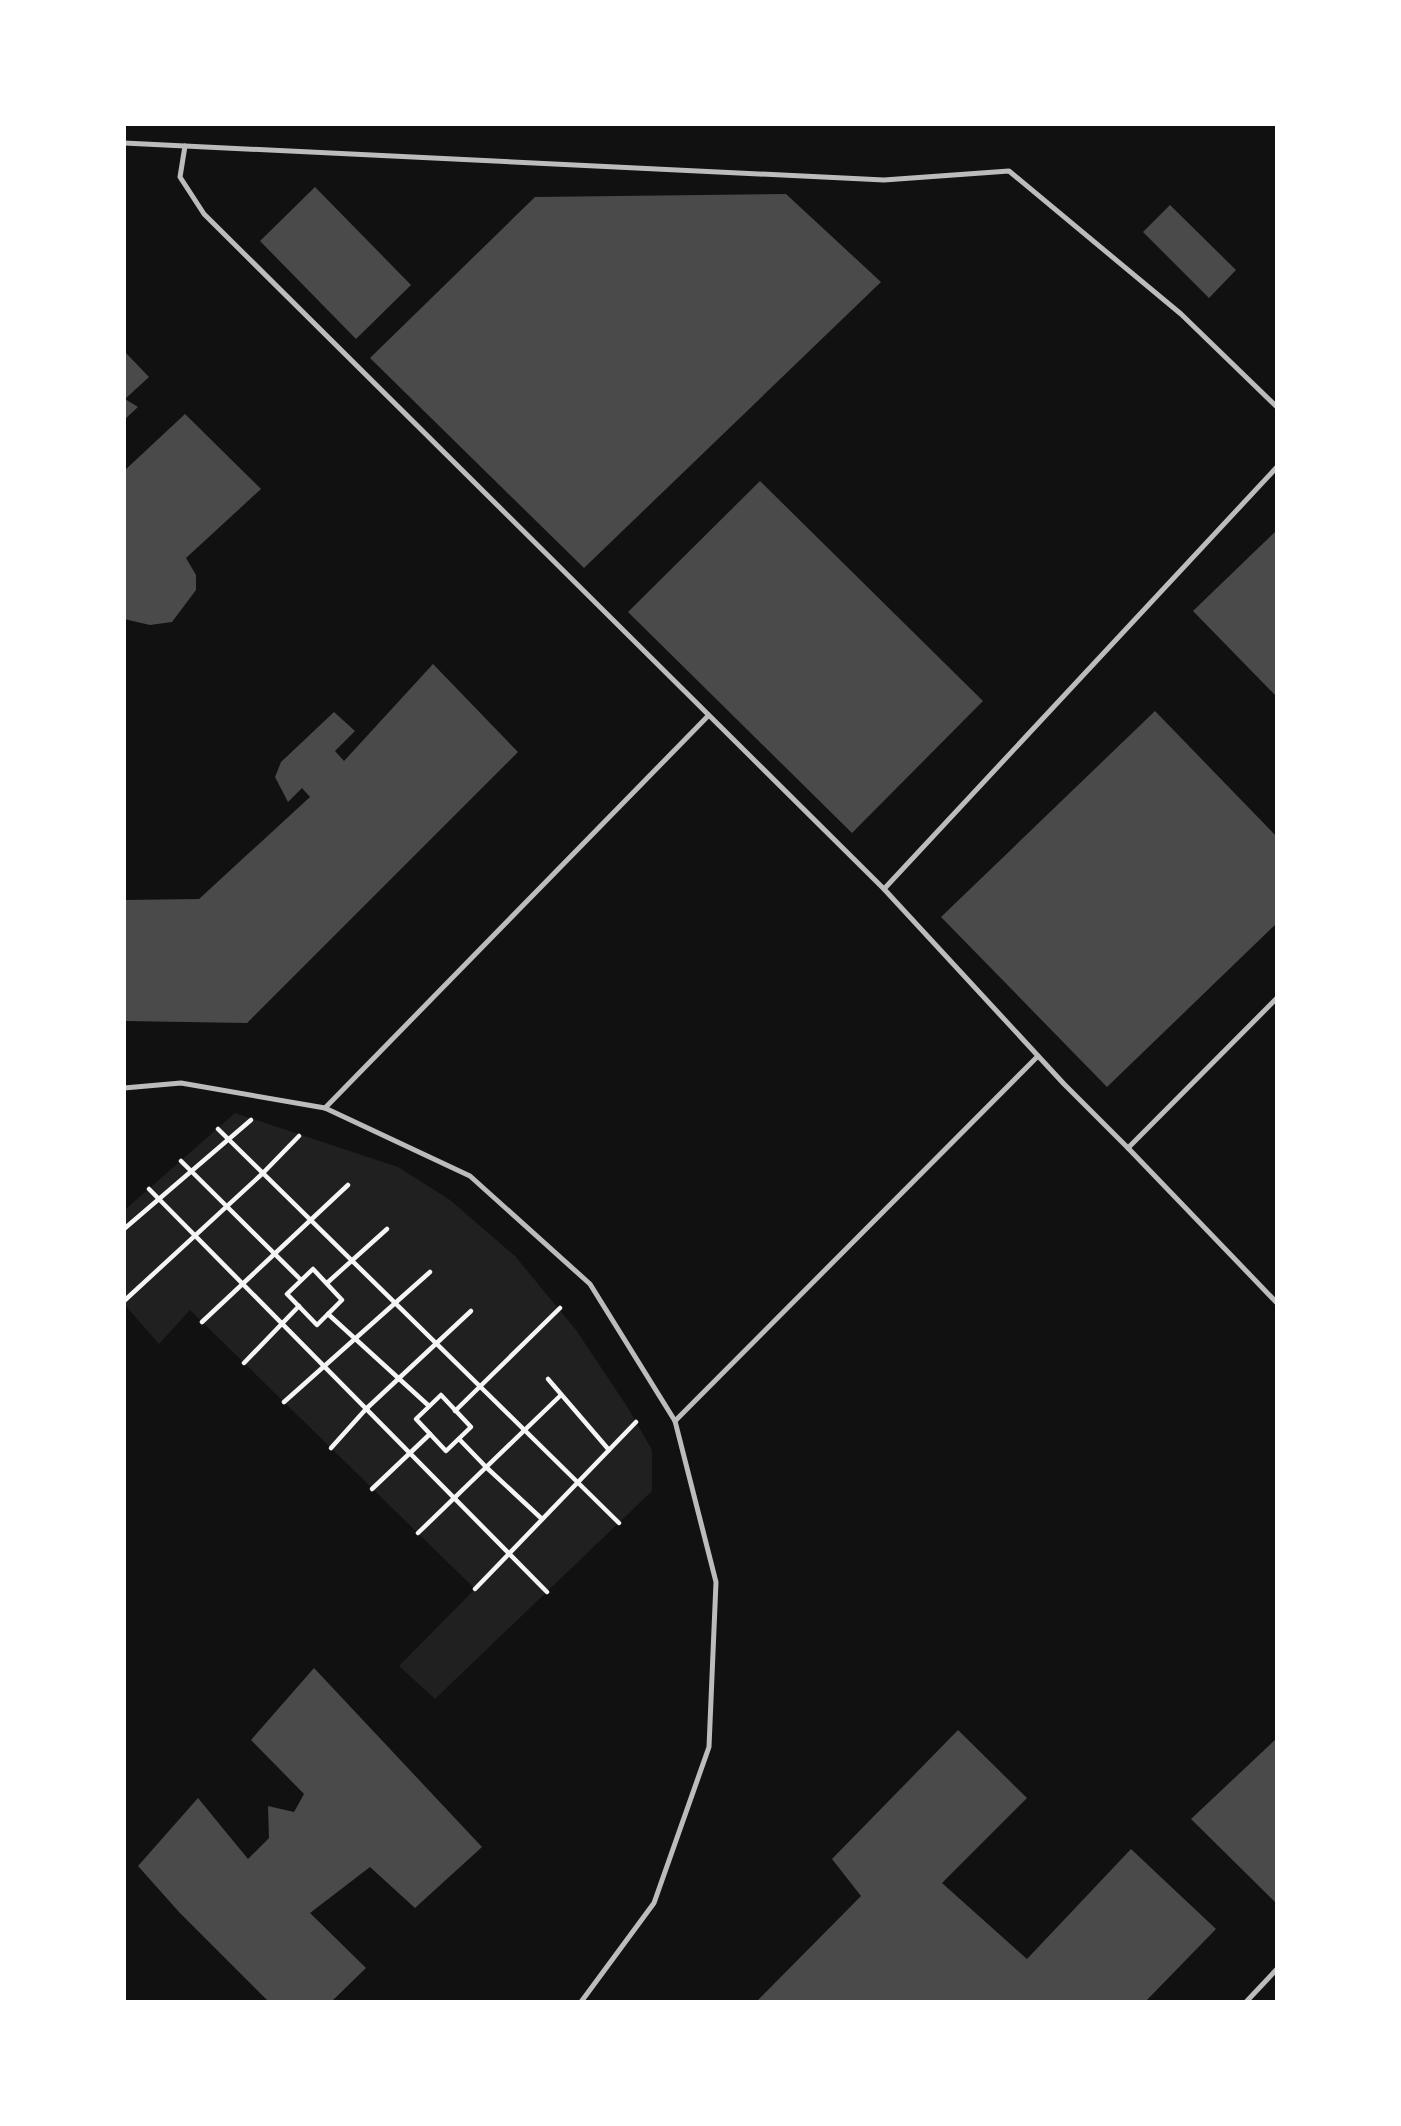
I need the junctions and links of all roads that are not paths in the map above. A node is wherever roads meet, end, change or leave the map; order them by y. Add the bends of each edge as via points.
1 (124, 144) edge
2 (185, 146) junction
3 (1277, 407) edge
4 (1277, 467) edge
5 (708, 716) junction
6 (884, 889) junction
7 (1277, 998) edge
8 (1038, 1056) junction
9 (124, 1088) edge
10 (324, 1108) junction
11 (1128, 1148) junction
12 (1277, 1303) edge
13 (675, 1421) junction
14 (1277, 1969) edge
15 (580, 2002) edge
16 (1246, 2002) edge

1 - 2 lane
2 - 3 lane via 884,180 1009,171 1181,314
2 - 5 lane via 180,177 204,214
4 - 6 lane
5 - 6 lane
5 - 10 lane
6 - 8 lane
7 - 11 lane
8 - 11 lane
8 - 13 lane
9 - 10 lane via 181,1083
10 - 13 lane via 470,1176 590,1284
11 - 12 lane
13 - 15 lane via 716,1582 709,1747 654,1903
14 - 16 lane

